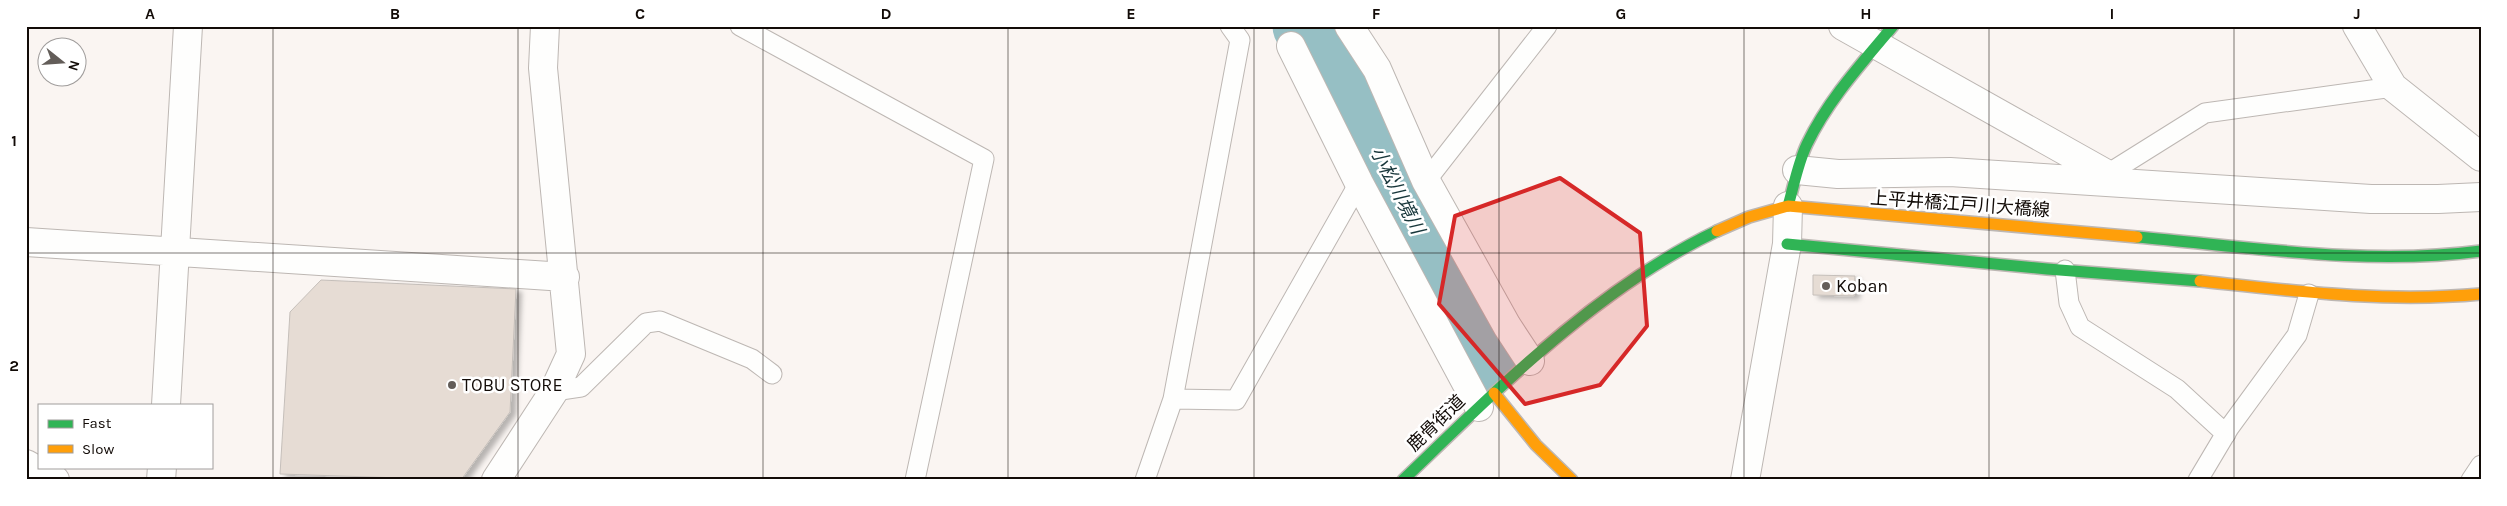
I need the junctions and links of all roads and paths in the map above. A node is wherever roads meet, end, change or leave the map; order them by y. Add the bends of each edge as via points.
1 (188, 26) edge
2 (545, 26) edge
3 (740, 26) edge
4 (1230, 26) edge
5 (1350, 26) edge
6 (1547, 26) edge
7 (1844, 26) edge
8 (2357, 26) edge
9 (1885, 36) edge
10 (1291, 46) dead end
11 (2393, 87) junction
12 (2481, 157) edge
13 (1797, 170) junction
14 (2116, 179) junction
15 (1426, 181) junction
16 (1359, 183) junction
17 (2481, 197) edge
18 (1788, 206) junction
19 (26, 242) edge
20 (1788, 244) junction
21 (175, 251) junction
22 (2481, 251) edge
23 (2065, 270) junction
24 (565, 277) junction
25 (2310, 294) junction
26 (2481, 294) edge
27 (1530, 361) junction
28 (772, 374) dead end
29 (554, 391) junction
30 (1174, 399) junction
31 (1487, 400) junction
32 (166, 404) edge
33 (2226, 434) junction
34 (26, 464) edge
35 (2481, 465) edge
36 (55, 480) edge
37 (496, 480) edge
38 (915, 480) edge
39 (1145, 480) edge
40 (1403, 480) edge
41 (1572, 480) edge
42 (1746, 480) edge
43 (2198, 480) edge
44 (2471, 480) edge

1 - 21 street
2 - 24 street via 543,68
3 - 38 lane via 984,159
4 - 30 lane via 1240,40
5 - 15 street via 1377,69
6 - 15 lane
7 - 9 street
8 - 11 street
9 - 13 street via 1822,117
9 - 14 street
10 - 16 street
11 - 12 street
11 - 14 lane via 2205,113
13 - 14 street via 1838,174 1950,172
13 - 18 street
14 - 17 street via 2371,199
15 - 27 street
16 - 30 lane via 1236,400
16 - 31 street
18 - 20 street
18 - 22 street, 上平井橋江戸川大橋線 via 2357,257 2435,256
18 - 27 street, 上平井橋江戸川大橋線 via 1759,212 1677,252 1626,286
19 - 21 street
20 - 23 street
20 - 42 street
21 - 24 street
21 - 32 street
23 - 25 street
23 - 33 lane via 2069,303 2080,327 2177,389
24 - 29 street via 571,354
25 - 26 street via 2389,299
25 - 33 lane via 2297,335
27 - 31 street, 上平井橋江戸川大橋線
28 - 29 lane via 752,359 660,320 646,323 581,387
29 - 37 street
30 - 39 lane
31 - 40 street, 鹿骨街道
31 - 41 street
33 - 43 lane
34 - 36 street
35 - 44 lane

